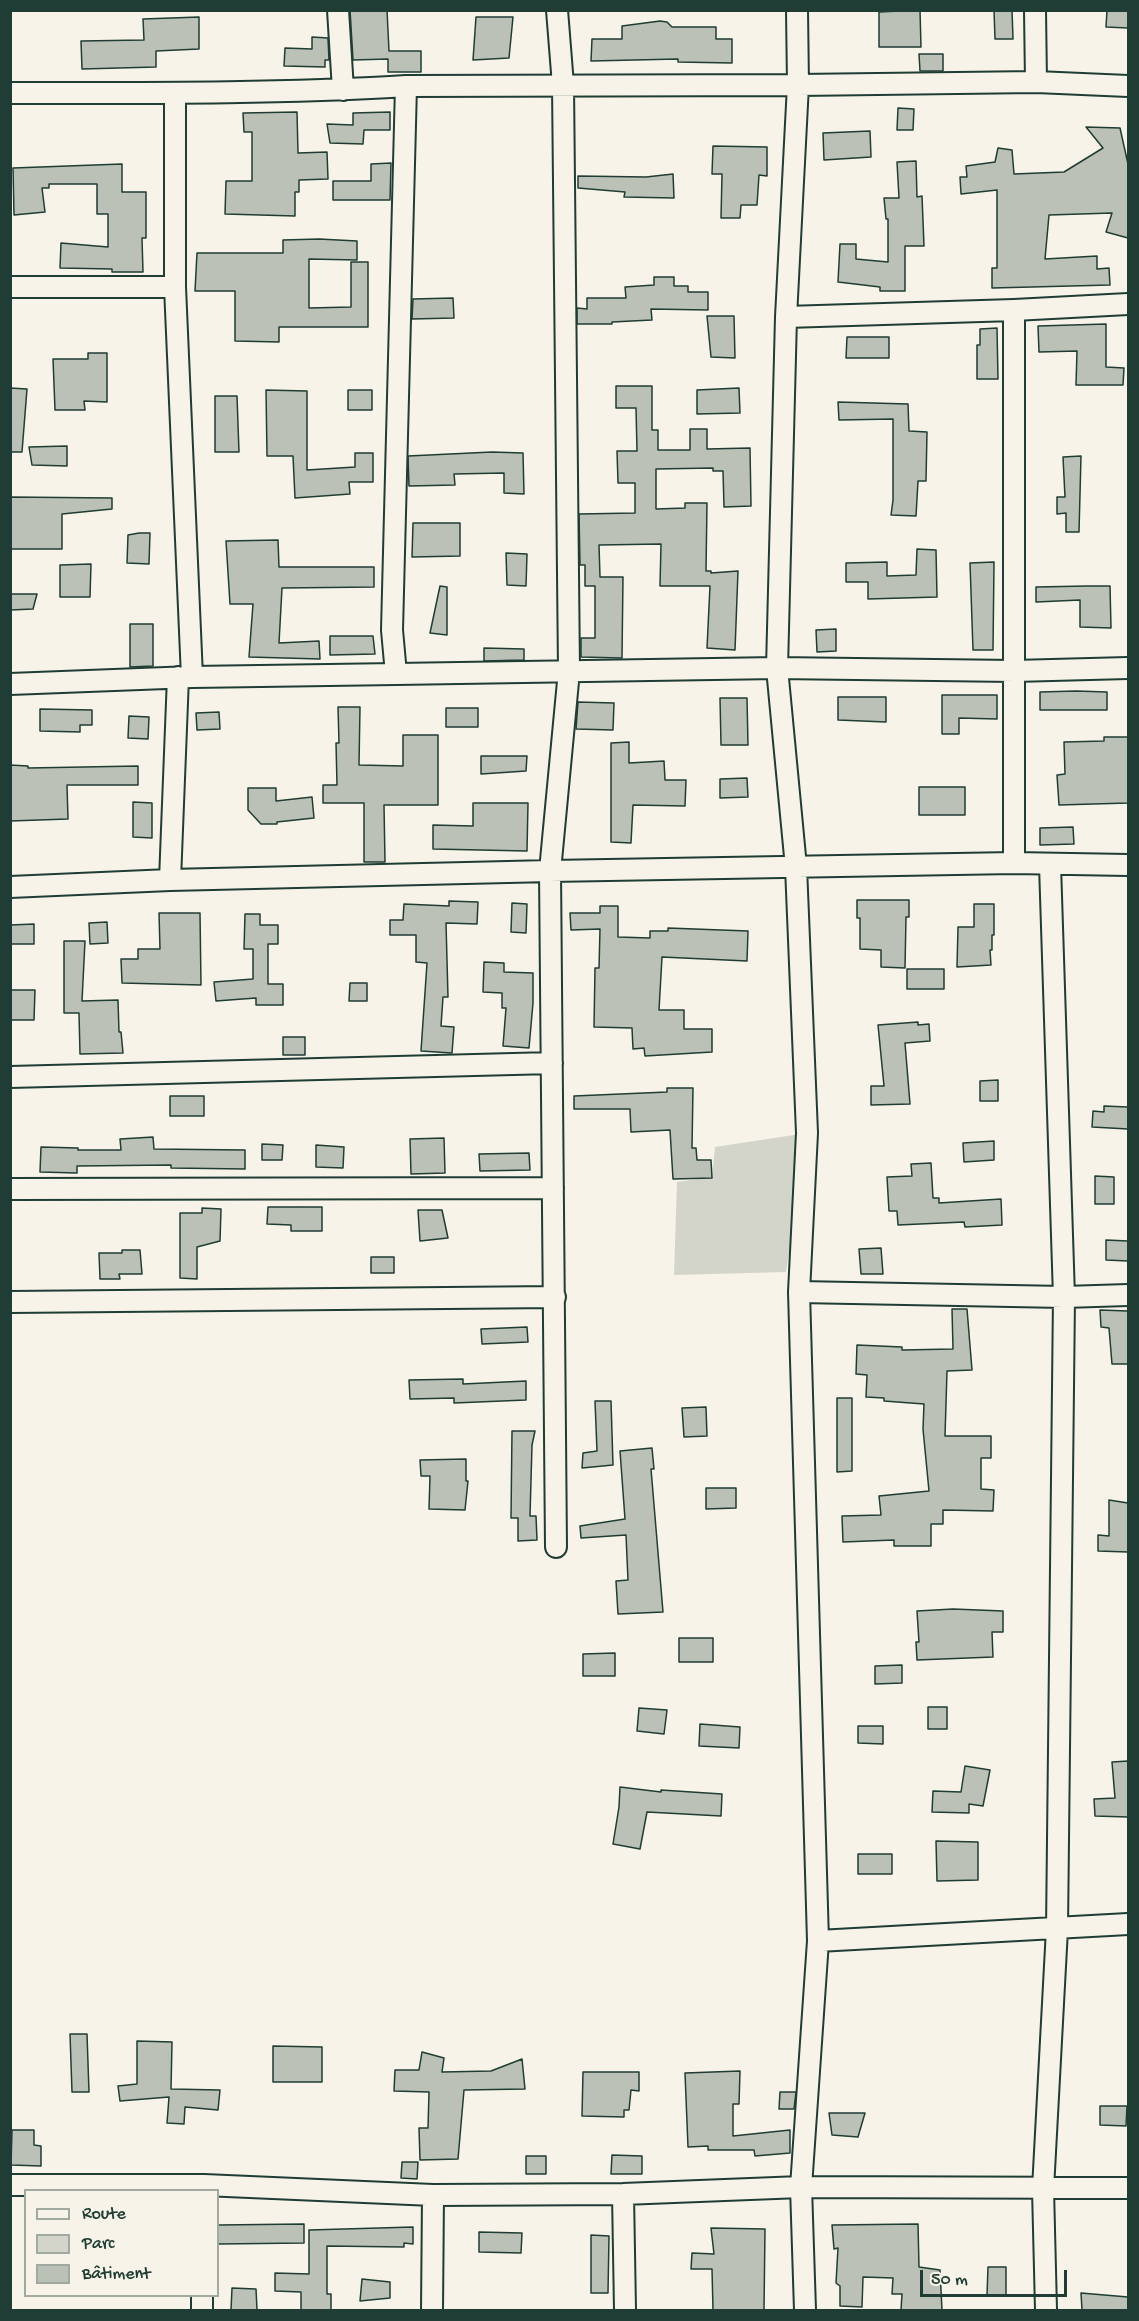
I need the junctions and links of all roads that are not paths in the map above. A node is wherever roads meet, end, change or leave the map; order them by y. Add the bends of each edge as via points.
1 (338, 10) edge
2 (557, 10) edge
3 (797, 10) edge
4 (1035, 10) edge
5 (1036, 82) junction
6 (406, 86) junction
7 (563, 86) junction
8 (798, 86) junction
9 (1128, 86) edge
10 (343, 90) junction
11 (10, 93) edge
12 (175, 93) junction
13 (10, 287) edge
14 (175, 287) junction
15 (1128, 304) edge
16 (1014, 310) junction
17 (786, 317) junction
18 (777, 668) junction
19 (1128, 668) edge
20 (569, 671) junction
21 (1014, 671) junction
22 (396, 674) junction
23 (185, 677) junction
24 (10, 684) edge
25 (1014, 863) junction
26 (1050, 865) junction
27 (1128, 865) edge
28 (796, 867) junction
29 (550, 871) junction
30 (170, 880) junction
31 (10, 887) edge
32 (552, 1063) junction
33 (10, 1077) edge
34 (553, 1188) junction
35 (10, 1189) edge
36 (799, 1292) junction
37 (1128, 1295) edge
38 (555, 1297) junction
39 (1064, 1297) junction
40 (10, 1302) edge
41 (556, 1547) dead end
42 (1128, 1924) edge
43 (1057, 1929) junction
44 (818, 1941) junction
45 (10, 2185) edge
46 (801, 2187) junction
47 (204, 2188) edge
48 (1128, 2188) edge
49 (1043, 2189) junction
50 (623, 2194) junction
51 (433, 2195) junction
52 (432, 2310) edge
53 (625, 2310) edge
54 (805, 2310) edge
55 (1046, 2310) edge

1 - 10 street
2 - 7 street
3 - 8 street
4 - 5 street
5 - 8 street
5 - 9 street
6 - 7 street
6 - 10 street
6 - 22 street via 392,630
7 - 8 street
7 - 20 street
8 - 17 street
10 - 12 street
11 - 12 street
12 - 14 street
13 - 14 street
14 - 23 street
15 - 16 street
16 - 17 street
16 - 21 street
17 - 18 street
18 - 20 street
18 - 21 street
18 - 28 street
19 - 21 street
20 - 22 street
20 - 29 street
21 - 25 street
22 - 23 street
23 - 24 street
23 - 30 street
25 - 26 street
25 - 28 street
26 - 27 street
26 - 39 street
28 - 29 street
28 - 36 street via 807,1133
29 - 30 street
29 - 32 street
30 - 31 street
32 - 33 street
32 - 34 street
34 - 35 street
34 - 38 street
36 - 39 street
36 - 44 street
37 - 39 street
38 - 40 street
38 - 41 street
39 - 43 street
42 - 43 street
43 - 44 street
43 - 49 street
44 - 46 street
45 - 47 street
46 - 49 street
46 - 50 street
46 - 54 street
47 - 51 street
48 - 49 street
49 - 55 street
50 - 51 street
50 - 53 street
51 - 52 street

